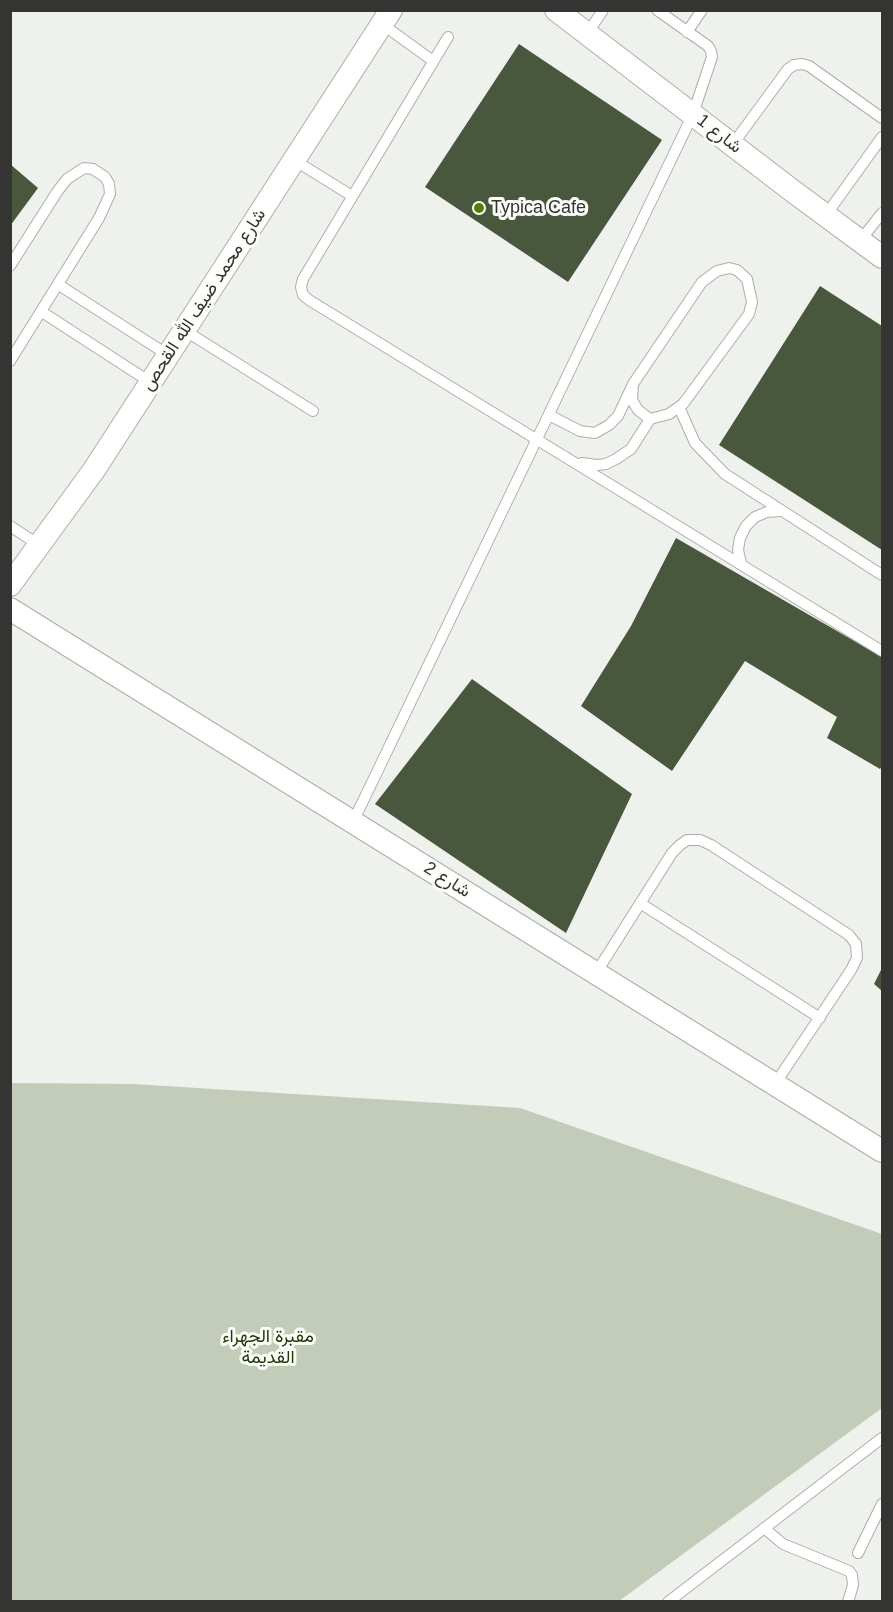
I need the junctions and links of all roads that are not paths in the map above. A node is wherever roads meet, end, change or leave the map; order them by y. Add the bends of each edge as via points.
1 (556, 10) edge
2 (603, 10) edge
3 (657, 10) edge
4 (702, 10) edge
5 (386, 17) edge
6 (687, 32) junction
7 (587, 34) junction
8 (448, 37) dead end
9 (433, 61) junction
10 (693, 114) junction
11 (882, 118) edge
12 (882, 137) edge
13 (733, 144) junction
14 (294, 160) junction
15 (352, 196) junction
16 (882, 213) edge
17 (826, 215) junction
18 (860, 241) junction
19 (882, 257) edge
20 (10, 266) edge
21 (59, 285) junction
22 (42, 312) junction
23 (184, 330) junction
24 (168, 355) junction
25 (10, 361) edge
26 (150, 382) junction
27 (633, 384) junction
28 (679, 407) junction
29 (313, 411) dead end
30 (549, 415) junction
31 (650, 419) junction
32 (537, 439) junction
33 (576, 462) junction
34 (780, 511) junction
35 (10, 526) edge
36 (39, 545) junction
37 (741, 563) junction
38 (882, 575) edge
39 (10, 585) edge
40 (10, 609) edge
41 (882, 651) edge
42 (353, 822) junction
43 (640, 903) junction
44 (596, 973) junction
45 (820, 1018) junction
46 (775, 1084) junction
47 (882, 1151) edge
48 (882, 1439) edge
49 (882, 1504) edge
50 (764, 1528) junction
51 (858, 1553) dead end
52 (668, 1602) edge
53 (848, 1602) edge

1 - 7 street, شارع 1
2 - 7 lane
3 - 6 lane
4 - 6 lane
5 - 9 lane
5 - 14 street, شارع محمد ضيف الله القحص
6 - 10 lane via 708,46 712,57
7 - 10 street, شارع 1
8 - 9 lane
9 - 15 lane
10 - 13 street, شارع 1
10 - 30 lane
11 - 13 lane via 809,66 794,65
12 - 17 lane
13 - 17 street, شارع 1
14 - 15 lane
14 - 23 street, شارع محمد ضيف الله القحص
15 - 32 lane via 303,279 303,295
16 - 18 lane
17 - 18 street, شارع 1
18 - 19 street, شارع 1
20 - 21 lane via 67,179 84,168 93,169 105,177 110,194
21 - 22 lane
21 - 24 lane
22 - 25 lane
22 - 26 lane
23 - 24 street, شارع محمد ضيف الله القحص
23 - 29 lane
24 - 26 street, شارع محمد ضيف الله القحص
26 - 36 street, شارع محمد ضيف الله القحص via 94,470
27 - 28 lane via 702,282 717,270 736,270 747,279 752,291 749,314
27 - 30 lane via 618,416 596,433 580,431
27 - 31 lane via 632,399
28 - 31 lane
28 - 34 lane via 694,443 706,456 724,474
30 - 32 lane
31 - 33 lane via 631,449 616,459 597,465
32 - 33 lane
32 - 42 lane
33 - 37 lane
34 - 37 lane via 761,515 746,526 738,550
34 - 38 lane
35 - 36 lane
36 - 39 street, شارع محمد ضيف الله القحص
37 - 41 lane
40 - 42 street, شارع 2
42 - 44 street, شارع 2
43 - 44 lane
43 - 45 lane
43 - 45 lane via 680,844 700,840 711,844 849,935 856,944 857,958
44 - 46 street, شارع 2
45 - 46 lane
46 - 47 street, شارع 2
48 - 50 lane
49 - 51 lane
50 - 52 lane
50 - 53 lane via 783,1544 849,1571 853,1585

